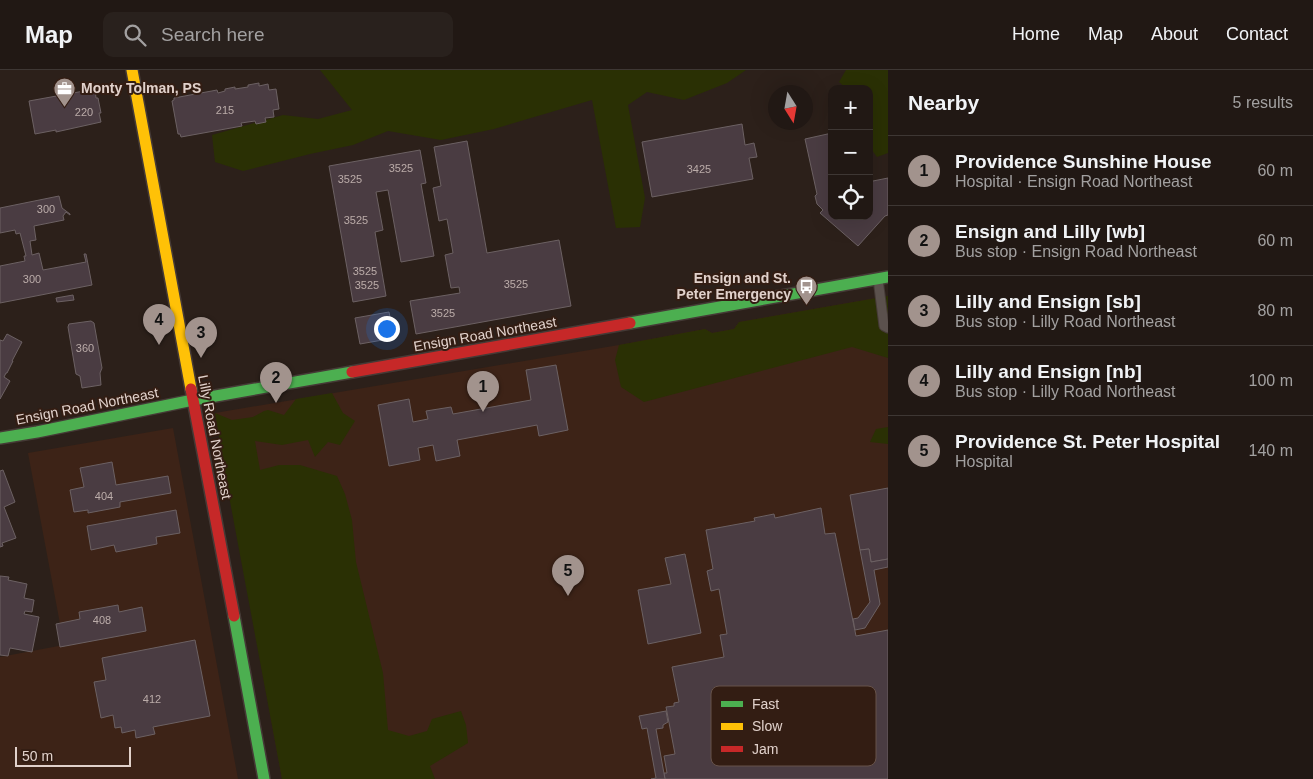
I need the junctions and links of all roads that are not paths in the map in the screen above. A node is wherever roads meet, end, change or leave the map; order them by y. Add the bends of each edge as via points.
1 (132, 70) edge
2 (883, 278) edge
3 (888, 328) edge
4 (193, 400) junction
5 (0, 438) edge
6 (264, 779) edge

1 - 4 street, Lilly Road Northeast
2 - 3 lane via 884,326
2 - 4 street, Ensign Road Northeast
4 - 5 street, Ensign Road Northeast
4 - 6 street, Lilly Road Northeast

